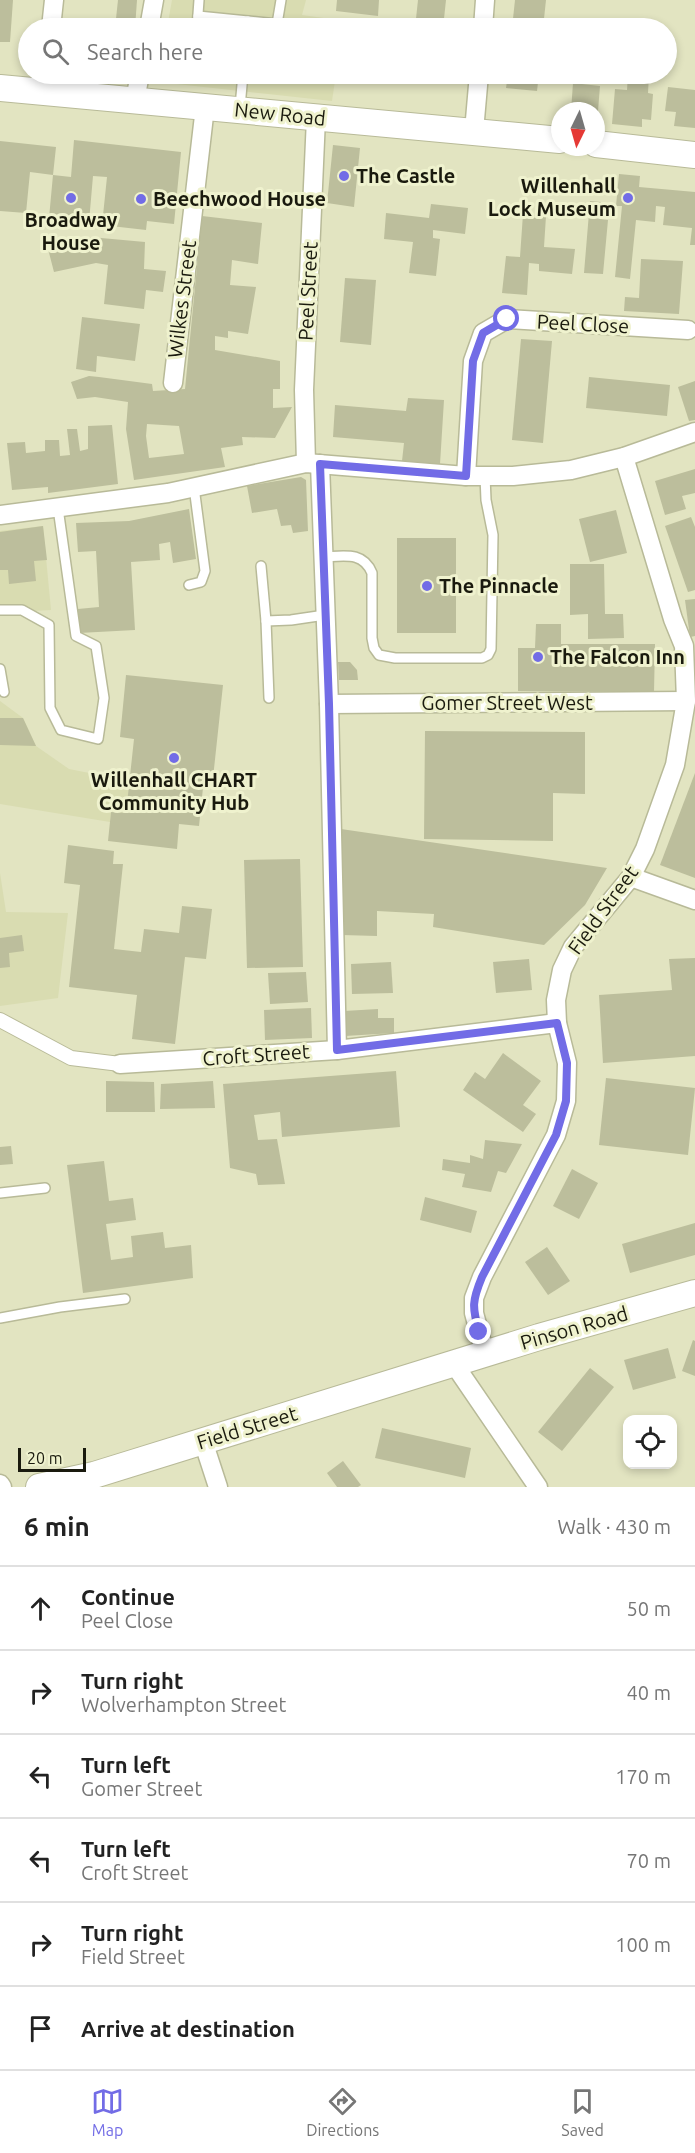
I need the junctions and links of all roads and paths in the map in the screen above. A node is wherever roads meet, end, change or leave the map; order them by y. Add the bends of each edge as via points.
1 (54, 0) edge
2 (154, 0) edge
3 (199, 0) edge
4 (281, 0) edge
5 (485, 0) edge
6 (198, 16) joint
7 (52, 18) edge
8 (151, 18) edge
9 (209, 18) edge
10 (277, 18) edge
11 (484, 18) edge
12 (36, 84) edge
13 (50, 84) edge
14 (139, 84) edge
15 (242, 84) edge
16 (478, 84) edge
17 (0, 88) edge
18 (135, 100) junction
19 (205, 107) junction
20 (239, 110) junction
21 (316, 118) junction
22 (474, 131) junction
23 (551, 139) edge
24 (605, 145) edge
25 (695, 155) edge
26 (688, 330) dead end
27 (173, 383) dead end
28 (695, 432) edge
29 (624, 457) junction
30 (313, 464) junction
31 (466, 476) junction
32 (485, 476) junction
33 (194, 488) junction
34 (58, 508) junction
35 (0, 515) edge
36 (323, 557) junction
37 (261, 566) dead end
38 (189, 585) dead end
39 (0, 610) edge
40 (325, 615) junction
41 (266, 621) junction
42 (0, 669) edge
43 (4, 692) dead end
44 (269, 698) dead end
45 (690, 701) edge
46 (329, 704) junction
47 (631, 877) junction
48 (695, 900) edge
49 (0, 1020) edge
50 (557, 1023) junction
51 (337, 1050) junction
52 (120, 1064) joint
53 (45, 1188) dead end
54 (0, 1193) edge
55 (695, 1293) edge
56 (125, 1299) dead end
57 (0, 1318) edge
58 (485, 1354) junction
59 (454, 1364) junction
60 (203, 1441) junction
61 (39, 1487) edge
62 (218, 1487) edge
63 (538, 1487) edge

1 - 7 street
2 - 8 street
3 - 6 lane
4 - 10 lane
5 - 11 street
6 - 9 lane
12 - 17 main road, New Road
13 - 18 main road, New Road
14 - 18 street
15 - 20 lane
16 - 22 street
18 - 19 main road, New Road
19 - 20 main road, New Road
19 - 27 street, Wilkes Street
20 - 21 main road, New Road
21 - 22 main road, New Road
21 - 30 street, Peel Street via 304,390
22 - 23 main road, New Road
24 - 25 main road
26 - 31 street, Peel Close via 507,319 483,333 473,361
28 - 29 street
29 - 32 street via 571,470
29 - 45 street, Field Street via 684,646
30 - 31 street
30 - 33 street
30 - 36 street, Peel Street
31 - 32 street
32 - 36 lane via 493,535 488,655 380,655 372,638 369,565 363,559
33 - 34 street
33 - 38 lane via 205,571 201,582
34 - 35 street
34 - 39 lane via 76,636 96,646 104,698 98,739 61,730 50,708 49,625 22,610
36 - 40 street, Peel Street
37 - 41 lane
40 - 41 lane
40 - 46 street, Peel Street
41 - 44 lane
42 - 43 lane
45 - 46 street, Gomer Street West
45 - 47 street, Field Street via 657,820
46 - 51 street, Peel Street
47 - 48 street
47 - 50 street, Field Street via 573,947 562,970 556,1000
49 - 52 street, Croft Street via 71,1058
50 - 51 street, Croft Street
50 - 58 street, Field Street via 567,1063 566,1101 556,1135 474,1298 474,1314
51 - 52 street, Croft Street
53 - 54 lane
55 - 58 main road, Pinson Road
56 - 57 lane
58 - 59 main road, Pinson Road
59 - 60 main road, Field Street
59 - 63 street
60 - 61 main road, Field Street via 93,1475
60 - 62 street

